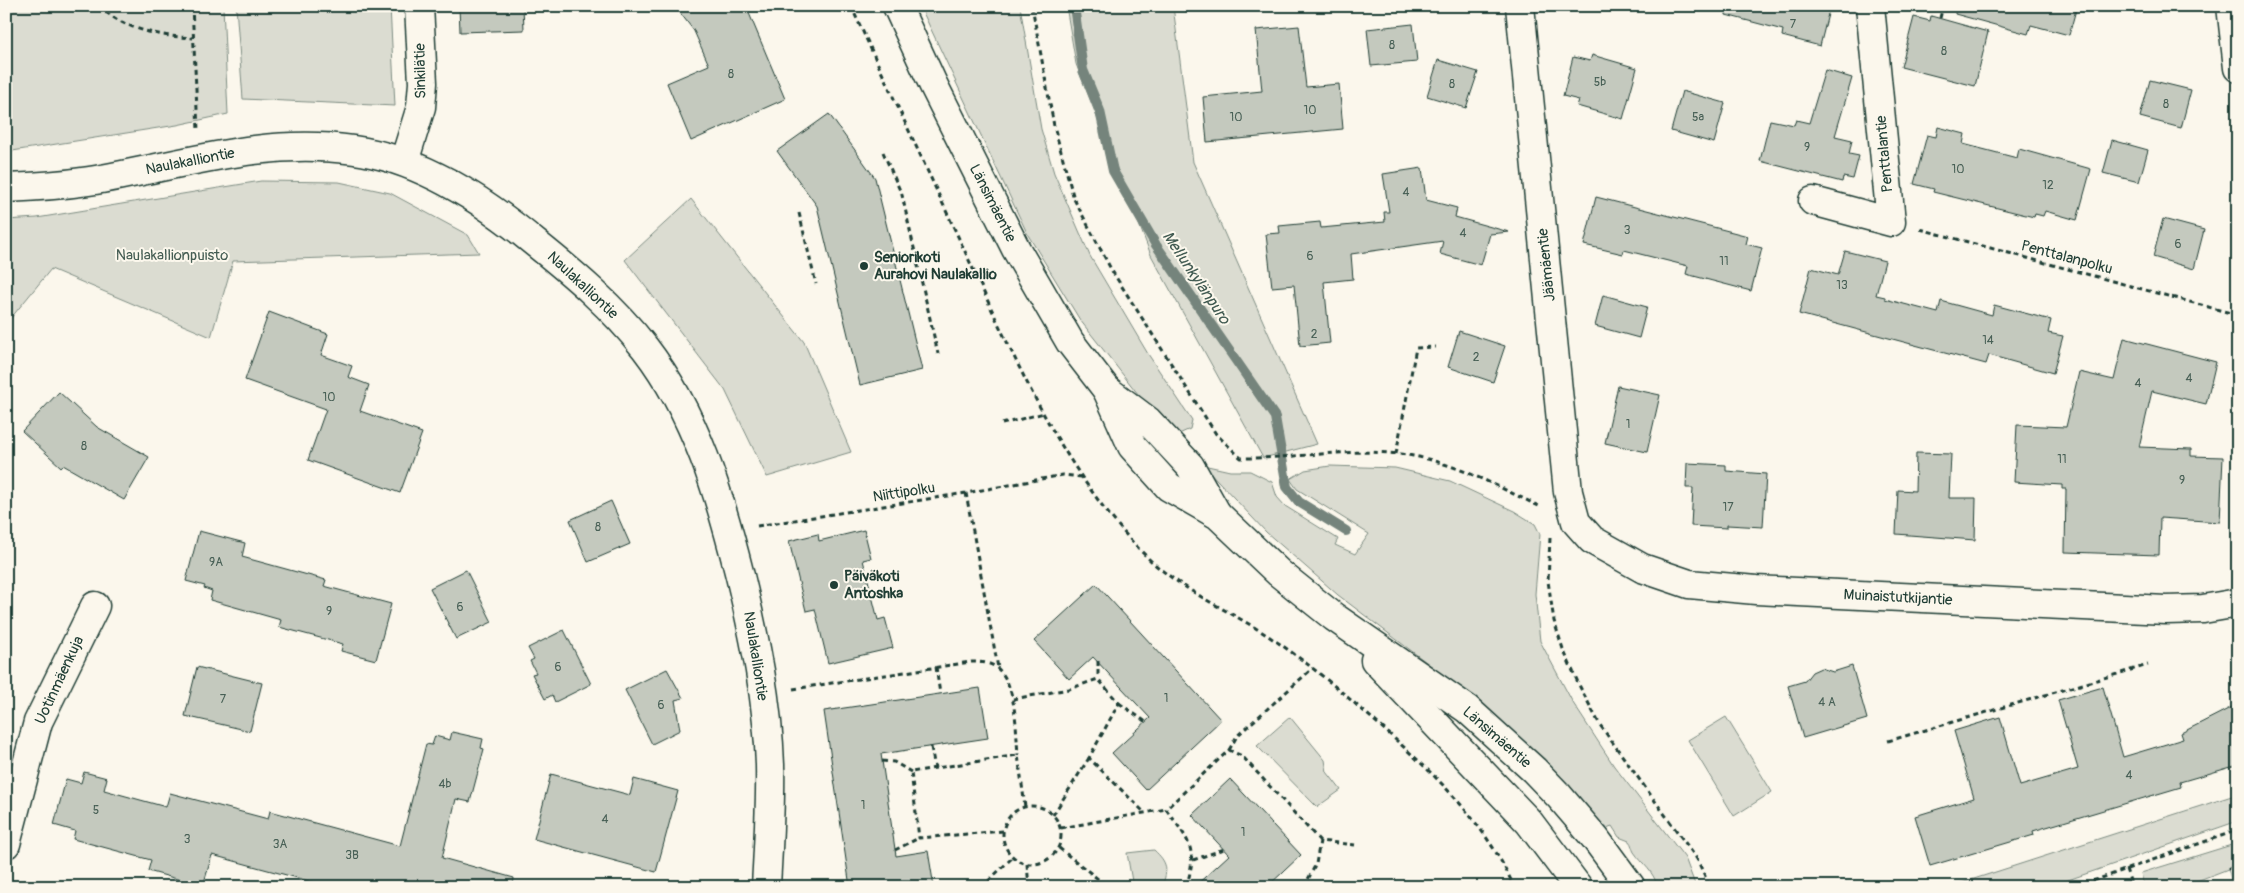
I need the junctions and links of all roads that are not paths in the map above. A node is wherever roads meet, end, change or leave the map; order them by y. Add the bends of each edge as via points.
1 (419, 6) edge
2 (898, 6) edge
3 (1520, 6) edge
4 (1870, 6) edge
5 (2231, 6) edge
6 (2238, 68) edge
7 (404, 162) junction
8 (6, 188) edge
9 (1813, 201) dead end
10 (1576, 522) joint
11 (2238, 603) edge
12 (95, 606) dead end
13 (1334, 617) junction
14 (6, 844) edge
15 (766, 887) edge
16 (1578, 887) edge
17 (1631, 887) edge

1 - 7 street, Sinkilätie via 421,107
2 - 13 street, Länsimäentie via 933,84 1016,249 1070,342 1107,390 1148,421 1190,466 1218,515 1279,573
3 - 10 street, Jäämäentie via 1568,492
4 - 9 street, Penttalantie via 1891,222
5 - 6 street
7 - 8 street, Naulakalliontie via 358,150 285,146 202,158 88,181
7 - 15 street, Naulakalliontie via 454,186 519,229 604,300 646,348 680,400 705,456 730,535 757,649 770,764
10 - 11 street, Muinaistutkijantie via 1592,540 1642,568 1689,584 2166,610 2204,609
12 - 14 street, Uotinmäenkuja via 38,722
13 - 16 street, Länsimäentie via 1529,822
13 - 17 street, Länsimäentie via 1467,709 1534,770 1595,838

